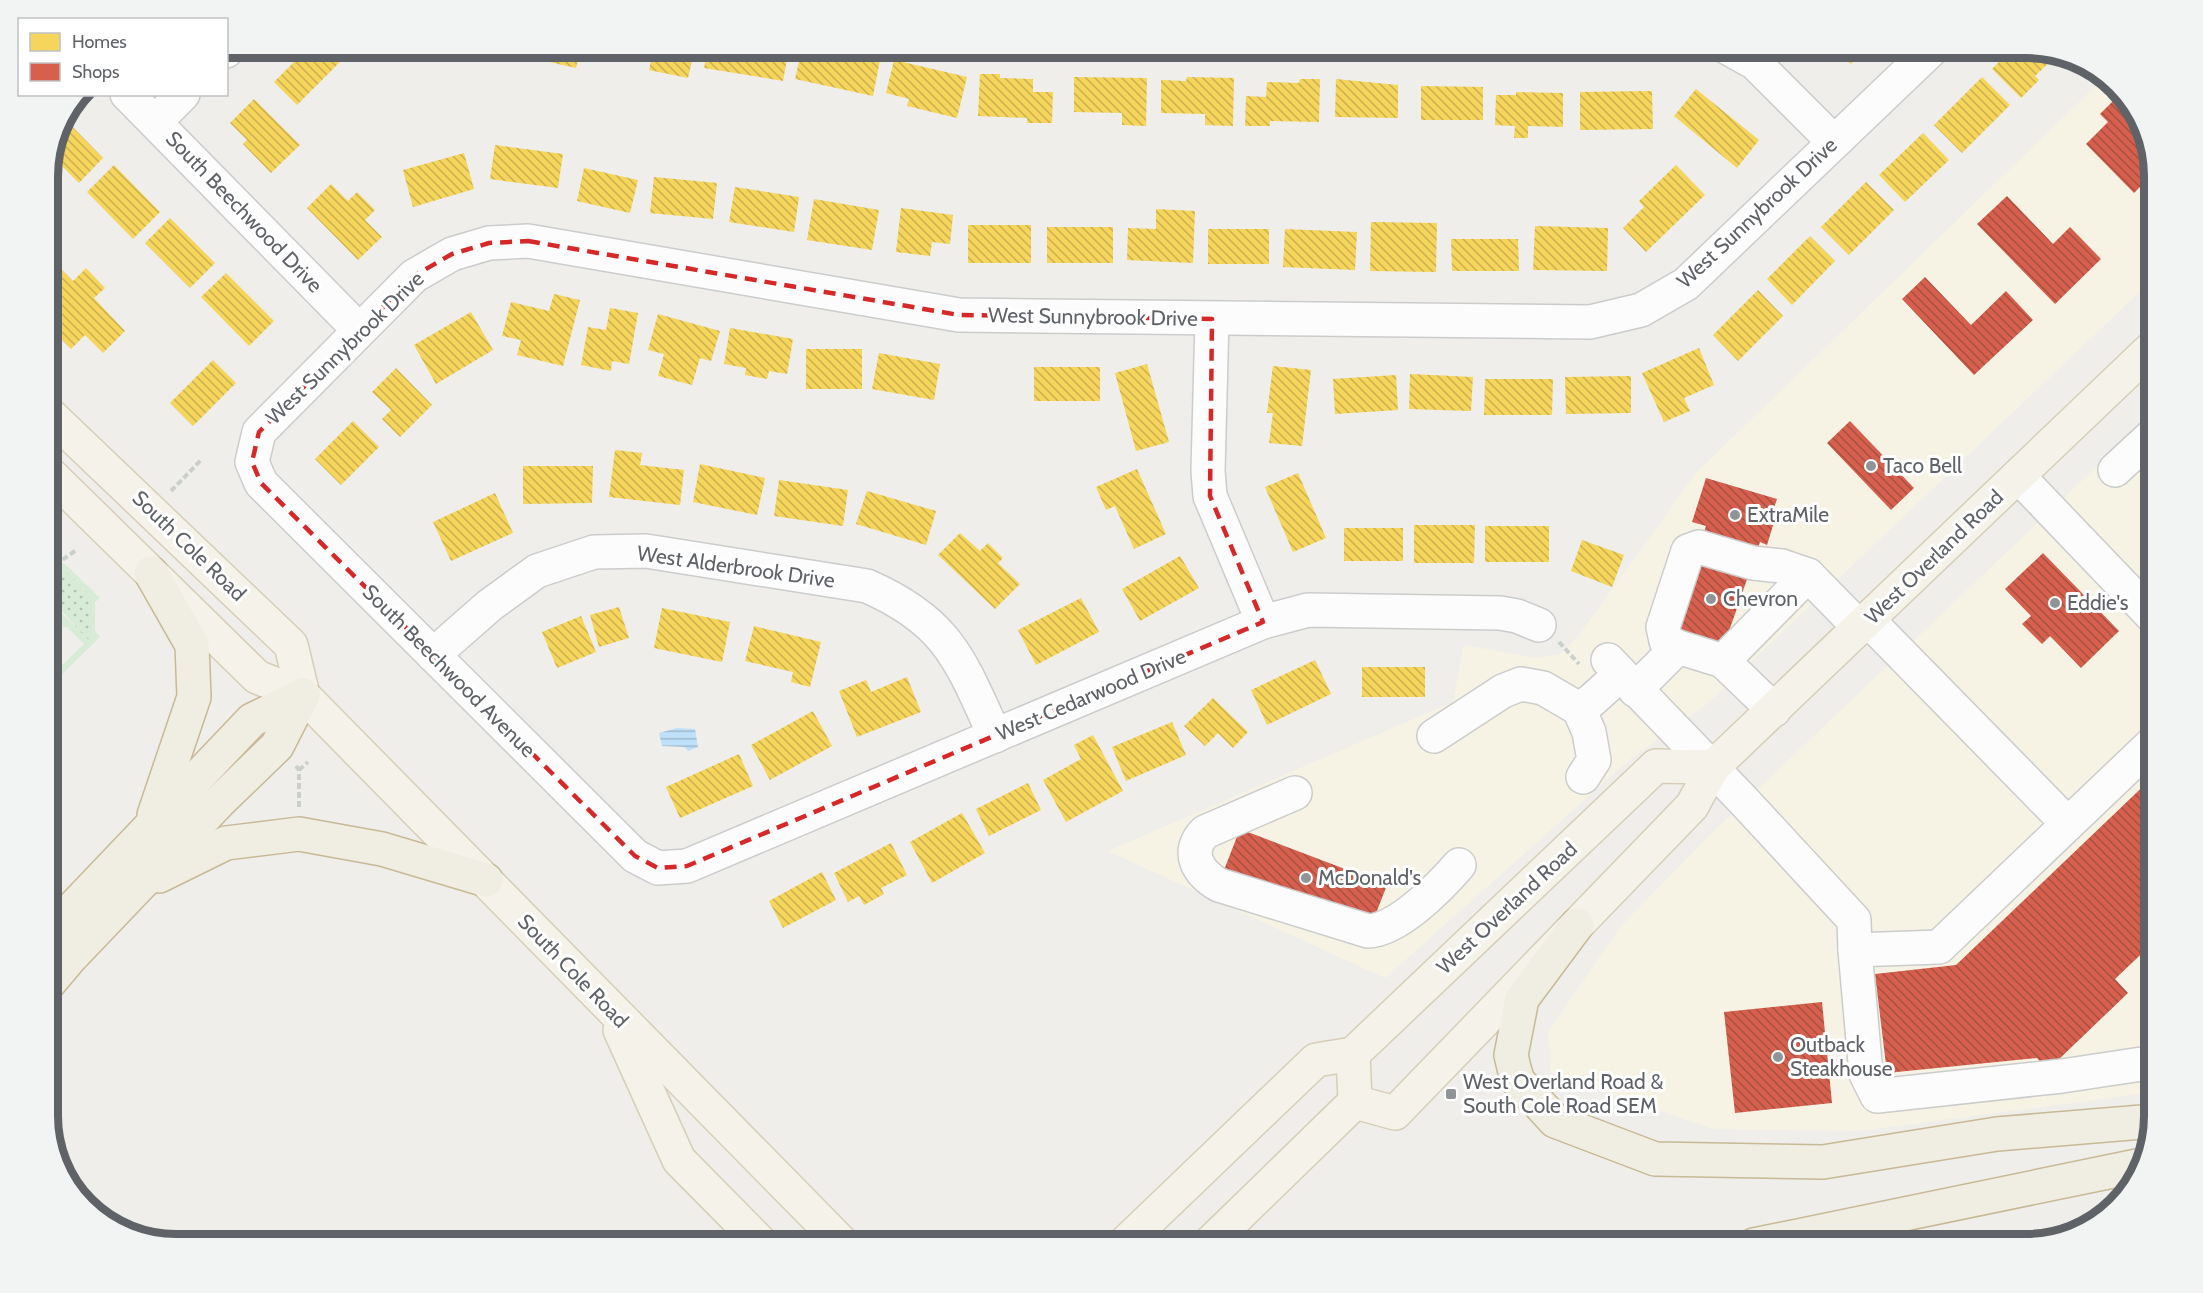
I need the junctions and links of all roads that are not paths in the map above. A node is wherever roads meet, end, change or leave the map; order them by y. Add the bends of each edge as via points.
1 (1746, 58) edge
2 (1922, 58) edge
3 (129, 96) edge
4 (181, 96) edge
5 (155, 122) junction
6 (1834, 142) junction
7 (1212, 320) junction
8 (359, 330) junction
9 (2144, 356) edge
10 (59, 424) edge
11 (2144, 443) edge
12 (252, 462) joint
13 (2115, 470) dead end
14 (2018, 476) junction
15 (59, 483) edge
16 (151, 573) junction
17 (1808, 575) junction
18 (2144, 608) edge
19 (1263, 622) junction
20 (1864, 624) junction
21 (1549, 634) road end
22 (1678, 647) junction
23 (433, 655) junction
24 (1723, 661) junction
25 (1611, 672) junction
26 (303, 695) junction
27 (1579, 709) junction
28 (1774, 710) junction
29 (995, 736) junction
30 (1434, 736) dead end
31 (2144, 751) edge
32 (1713, 767) junction
33 (1583, 777) dead end
34 (1295, 793) dead end
35 (2068, 824) junction
36 (150, 828) junction
37 (1459, 865) dead end
38 (658, 868) joint
39 (486, 880) junction
40 (142, 884) junction
41 (59, 923) edge
42 (1577, 925) junction
43 (1855, 950) junction
44 (59, 971) edge
45 (612, 1012) junction
46 (1353, 1054) junction
47 (2144, 1064) edge
48 (1355, 1102) junction
49 (2144, 1122) edge
50 (2134, 1166) edge
51 (752, 1234) edge
52 (833, 1234) edge
53 (1134, 1234) edge
54 (1219, 1234) edge
55 (1807, 1234) edge

1 - 6 street
2 - 6 street, West Sunnybrook Drive
3 - 5 street, South Beechwood Drive
4 - 5 street
5 - 8 street, South Beechwood Drive
6 - 7 street, West Sunnybrook Drive via 1686,284 1641,310 1590,322
7 - 8 street, West Sunnybrook Drive via 959,315 528,241 489,243 452,254 414,276
7 - 19 street via 1210,496
8 - 12 street, West Sunnybrook Drive via 259,432
9 - 14 main road, West Overland Road
10 - 26 main road, South Cole Road via 291,645
11 - 13 street
12 - 23 street, South Beechwood Avenue via 261,483
14 - 18 street
14 - 20 main road, West Overland Road
15 - 16 main road, South Cole Road
16 - 26 main road, South Cole Road via 257,677
16 - 36 highway via 192,645 194,697
17 - 20 street
17 - 22 street via 1699,547 1688,551 1663,627 1666,641
17 - 24 street
19 - 21 street, West Cedarwood Drive via 1308,610 1500,613 1517,616
19 - 29 street, West Cedarwood Drive
20 - 28 main road, West Overland Road
20 - 35 street
22 - 24 street
22 - 25 street
23 - 29 street, West Alderbrook Drive via 490,605 537,571 594,552 646,551 867,586 896,599 940,634 959,657
23 - 38 street, South Beechwood Avenue via 635,856
24 - 28 street
25 - 27 street via 1591,701
25 - 32 street
26 - 36 highway via 252,720
26 - 39 main road, South Cole Road
26 - 40 highway via 277,746
27 - 30 street via 1543,688 1521,684 1503,691
27 - 33 street via 1594,760
28 - 32 main road, West Overland Road
29 - 38 street, West Cedarwood Drive via 687,866
31 - 35 street
32 - 42 main road, West Overland Road via 1692,806
32 - 43 street via 1854,920
32 - 46 main road, West Overland Road via 1656,766
34 - 37 street via 1205,832 1194,850 1199,870 1220,885 1368,931 1389,926 1442,885
35 - 43 street via 1938,947
36 - 41 highway
39 - 40 highway via 382,849 298,834 226,843
39 - 45 main road, South Cole Road
40 - 44 highway
42 - 48 main road, West Overland Road via 1395,1113
42 - 49 highway via 1522,999 1511,1055 1518,1081 1555,1121 1655,1159 1823,1162 1997,1134
43 - 47 street via 1866,1074 1877,1096 2062,1077
45 - 51 main road via 679,1160
45 - 52 main road, South Cole Road
46 - 48 main road
46 - 53 main road via 1316,1060
48 - 54 main road
50 - 55 highway

